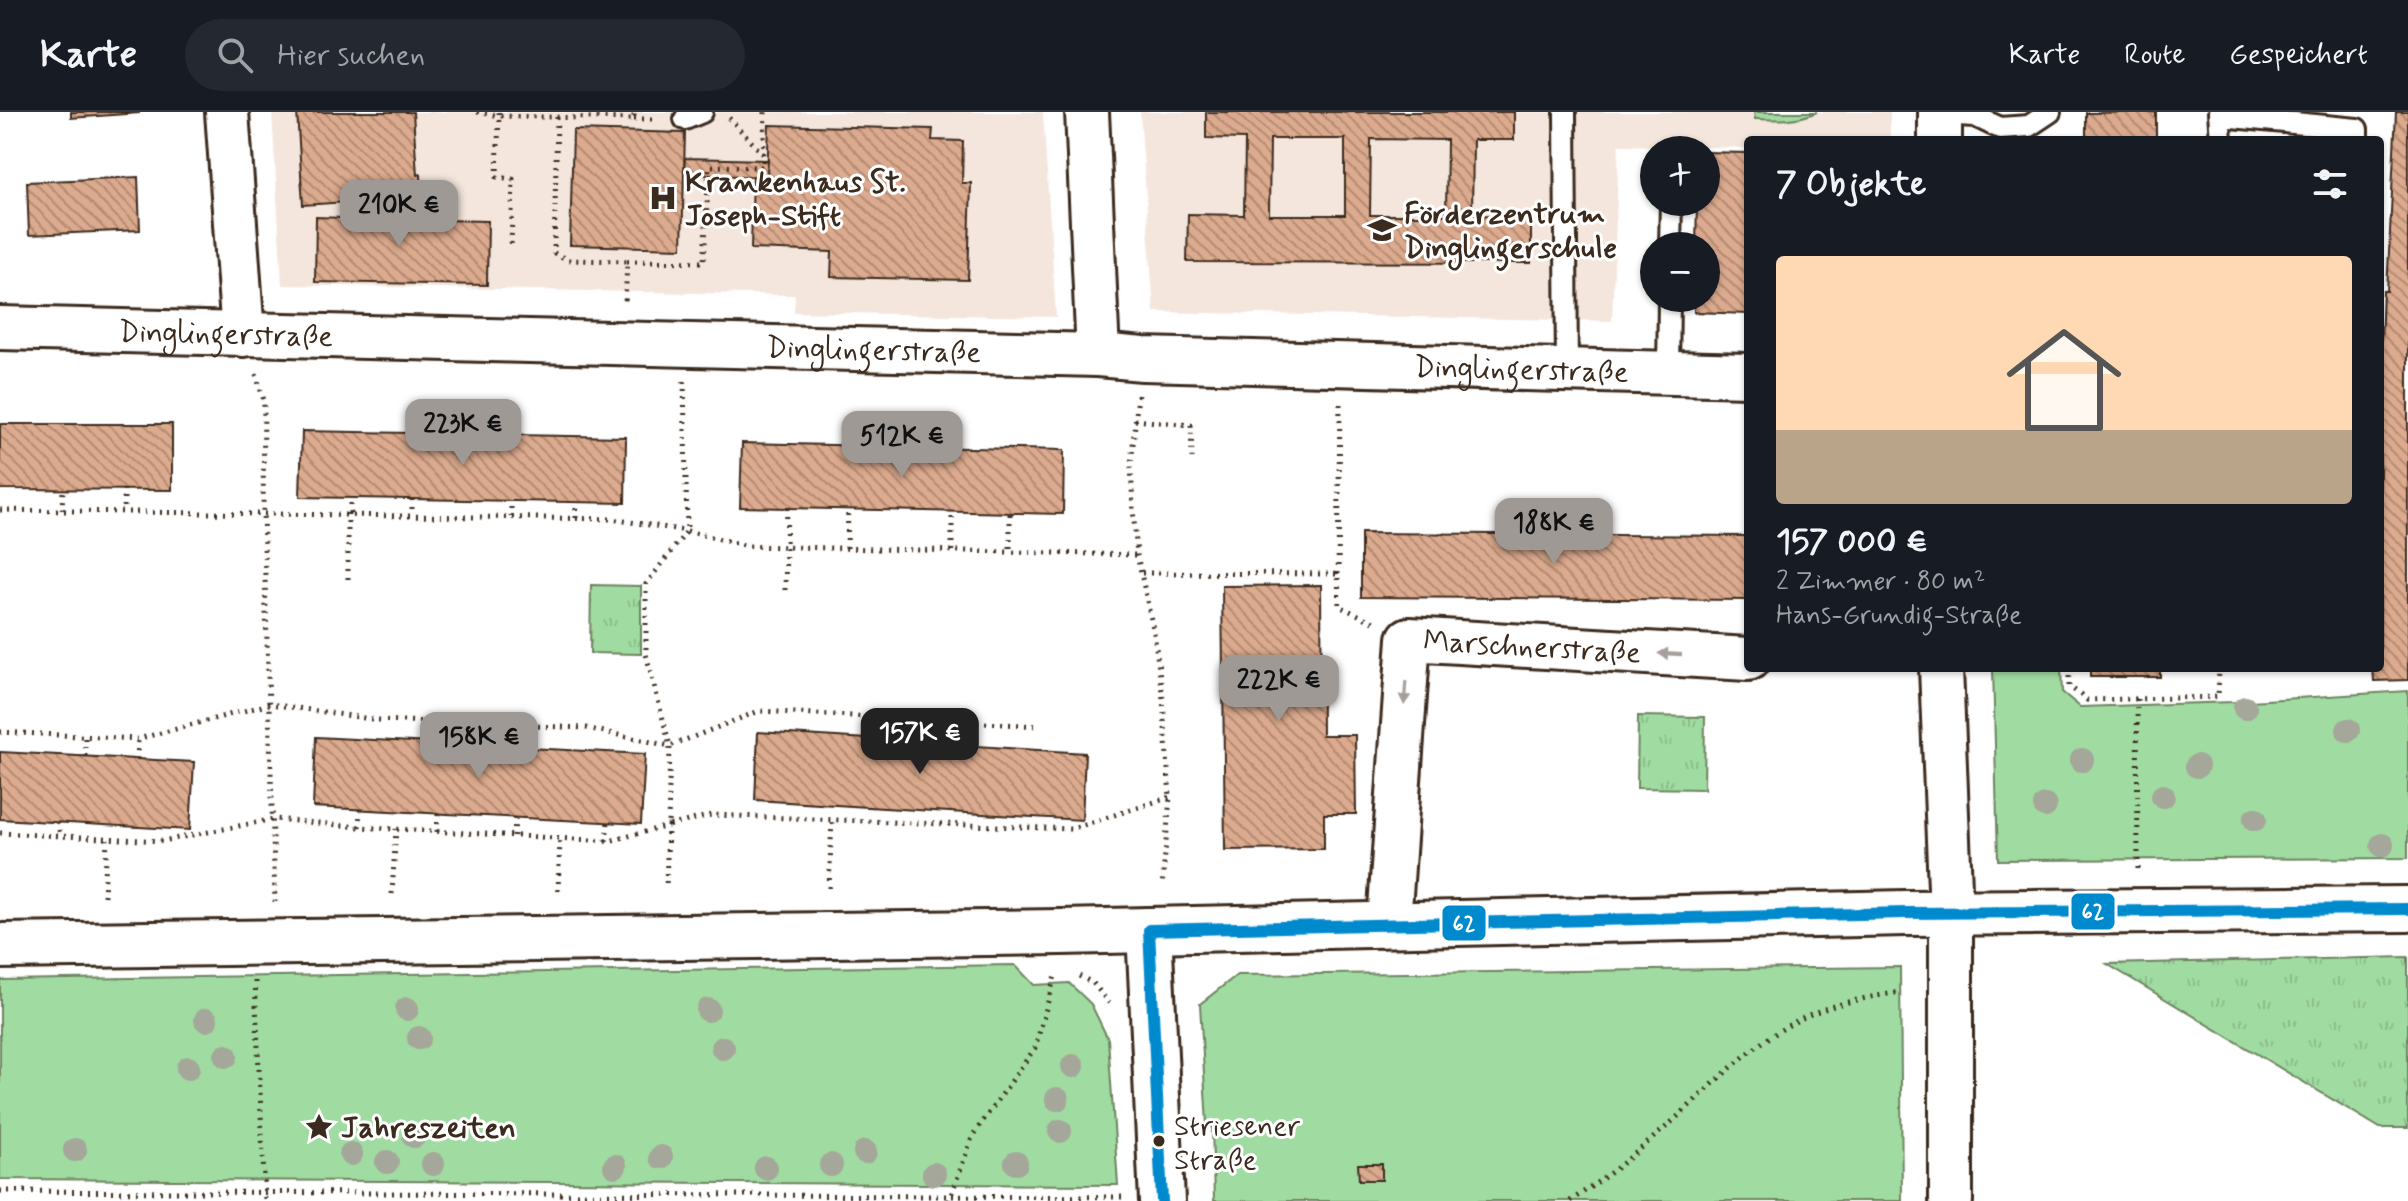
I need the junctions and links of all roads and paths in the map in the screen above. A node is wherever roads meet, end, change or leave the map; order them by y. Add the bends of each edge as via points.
1 (227, 112) edge
2 (477, 112) edge
3 (634, 112) edge
4 (723, 112) edge
5 (765, 112) edge
6 (1087, 112) edge
7 (1565, 112) edge
8 (2050, 112) edge
9 (499, 114) edge
10 (2220, 114) edge
11 (557, 117) junction
12 (1940, 122) edge
13 (2221, 136) edge
14 (2357, 136) edge
15 (763, 154) junction
16 (511, 247) dead end
17 (627, 261) junction
18 (1669, 312) edge
19 (0, 328) edge
20 (243, 335) junction
21 (625, 343) junction
22 (683, 344) junction
23 (1098, 355) junction
24 (1143, 359) junction
25 (1341, 362) junction
26 (1567, 370) junction
27 (1668, 372) junction
28 (1744, 375) edge
29 (1135, 420) junction
30 (1192, 458) dead end
31 (63, 489) dead end
32 (124, 489) dead end
33 (350, 497) dead end
34 (412, 499) dead end
35 (511, 501) dead end
36 (576, 502) dead end
37 (787, 508) dead end
38 (848, 509) dead end
39 (0, 510) edge
40 (62, 510) junction
41 (124, 510) junction
42 (263, 512) junction
43 (952, 512) dead end
44 (349, 513) junction
45 (1010, 514) dead end
46 (412, 515) junction
47 (511, 517) junction
48 (576, 518) junction
49 (687, 531) junction
50 (786, 547) junction
51 (847, 548) junction
52 (952, 551) junction
53 (1010, 552) junction
54 (1137, 555) junction
55 (1142, 573) junction
56 (1338, 574) junction
57 (348, 579) dead end
58 (785, 590) dead end
59 (1409, 639) junction
60 (1744, 659) edge
61 (1932, 672) edge
62 (2069, 672) edge
63 (2219, 672) edge
64 (2137, 699) junction
65 (270, 704) junction
66 (1041, 726) dead end
67 (0, 732) edge
68 (85, 736) junction
69 (138, 739) junction
70 (670, 746) junction
71 (85, 756) dead end
72 (137, 759) dead end
73 (1170, 797) junction
74 (360, 809) dead end
75 (438, 813) dead end
76 (515, 817) dead end
77 (274, 819) junction
78 (832, 820) junction
79 (58, 822) dead end
80 (608, 822) dead end
81 (668, 826) junction
82 (359, 827) junction
83 (396, 829) junction
84 (437, 832) junction
85 (0, 833) edge
86 (514, 836) junction
87 (60, 837) junction
88 (107, 839) junction
89 (560, 839) junction
90 (606, 841) junction
91 (2138, 870) dead end
92 (1162, 887) dead end
93 (829, 888) dead end
94 (666, 889) dead end
95 (558, 891) dead end
96 (392, 894) dead end
97 (104, 896) dead end
98 (2408, 909) edge
99 (1951, 913) junction
100 (1389, 923) junction
101 (1149, 930) junction
102 (264, 943) junction
103 (0, 946) edge
104 (1055, 976) dead end
105 (1079, 976) dead end
106 (1900, 992) dead end
107 (1109, 1003) dead end
108 (0, 1191) edge
109 (105, 1191) junction
110 (265, 1191) junction
111 (949, 1199) edge
112 (1161, 1199) edge
113 (105, 1201) edge
114 (265, 1201) edge
115 (1570, 1201) edge
116 (1951, 1201) edge

1 - 20 street
2 - 9 path
3 - 11 path via 634,119
4 - 15 path
5 - 15 path
6 - 23 street
7 - 26 lane
8 - 12 lane via 2029,126 2000,128 1975,116
9 - 11 path
9 - 16 path via 497,177 513,179
10 - 13 lane
10 - 14 lane via 2357,129
11 - 17 path via 554,253 568,260
15 - 17 path via 763,167 709,166 704,262
17 - 21 path
18 - 27 lane
19 - 20 street, Dinglingerstraße
20 - 21 street, Dinglingerstraße
20 - 42 path via 264,397
21 - 22 street, Dinglingerstraße
22 - 23 street, Dinglingerstraße
22 - 49 path
23 - 24 street, Dinglingerstraße
24 - 25 street, Dinglingerstraße
24 - 29 path
25 - 26 street, Dinglingerstraße
25 - 56 path
26 - 27 street, Dinglingerstraße
27 - 28 street, Dinglingerstraße
29 - 30 path via 1191,425
29 - 54 path via 1131,464
31 - 40 path
32 - 41 path
33 - 44 path
34 - 46 path
35 - 47 path
36 - 48 path
37 - 50 path
38 - 51 path
39 - 40 path
40 - 41 path
41 - 42 path
42 - 44 path
42 - 65 path
43 - 52 path
44 - 46 path
44 - 57 path
45 - 53 path
46 - 47 path
47 - 48 path
48 - 49 path
49 - 50 path via 748,546
49 - 70 path via 646,584 646,654
50 - 51 path
50 - 58 path
51 - 52 path
52 - 53 path
53 - 54 path
54 - 55 path
55 - 56 path
55 - 73 path via 1163,699
56 - 59 path via 1339,606
60 -> 59 street, Marschnerstraße
59 -> 100 street, Marschnerstraße
61 - 99 street
62 - 64 path via 2069,686 2087,700
63 - 64 path via 2218,697
64 - 91 path
65 - 69 path
65 - 70 path via 378,720 586,728
65 - 77 path
66 - 70 path via 759,711
67 - 68 path
68 - 69 path
68 - 71 path
69 - 72 path
70 - 81 path
73 - 78 path via 1071,829
73 - 92 path
74 - 82 path
75 - 84 path
76 - 86 path
77 - 82 path
77 - 88 path via 163,841
77 - 102 path via 277,897
78 - 81 path via 711,815
78 - 93 path
79 - 87 path
80 - 90 path
81 - 90 path
81 - 94 path
82 - 83 path
83 - 84 path
83 - 96 path
84 - 86 path
85 - 87 path
86 - 89 path
87 - 88 path
88 - 97 path
89 - 90 path
89 - 95 path
98 - 99 main road
99 - 100 main road
99 - 116 street
100 - 101 main road
101 - 102 main road
101 - 112 main road
102 - 103 main road
102 - 110 path via 255,972
104 - 111 path via 1035,1048 973,1135
105 - 107 path via 1093,983
106 - 115 path via 1811,1014 1771,1037 1653,1139
108 - 109 path
109 - 110 path
109 - 113 path
110 - 111 path
110 - 114 path
111 - 112 path

